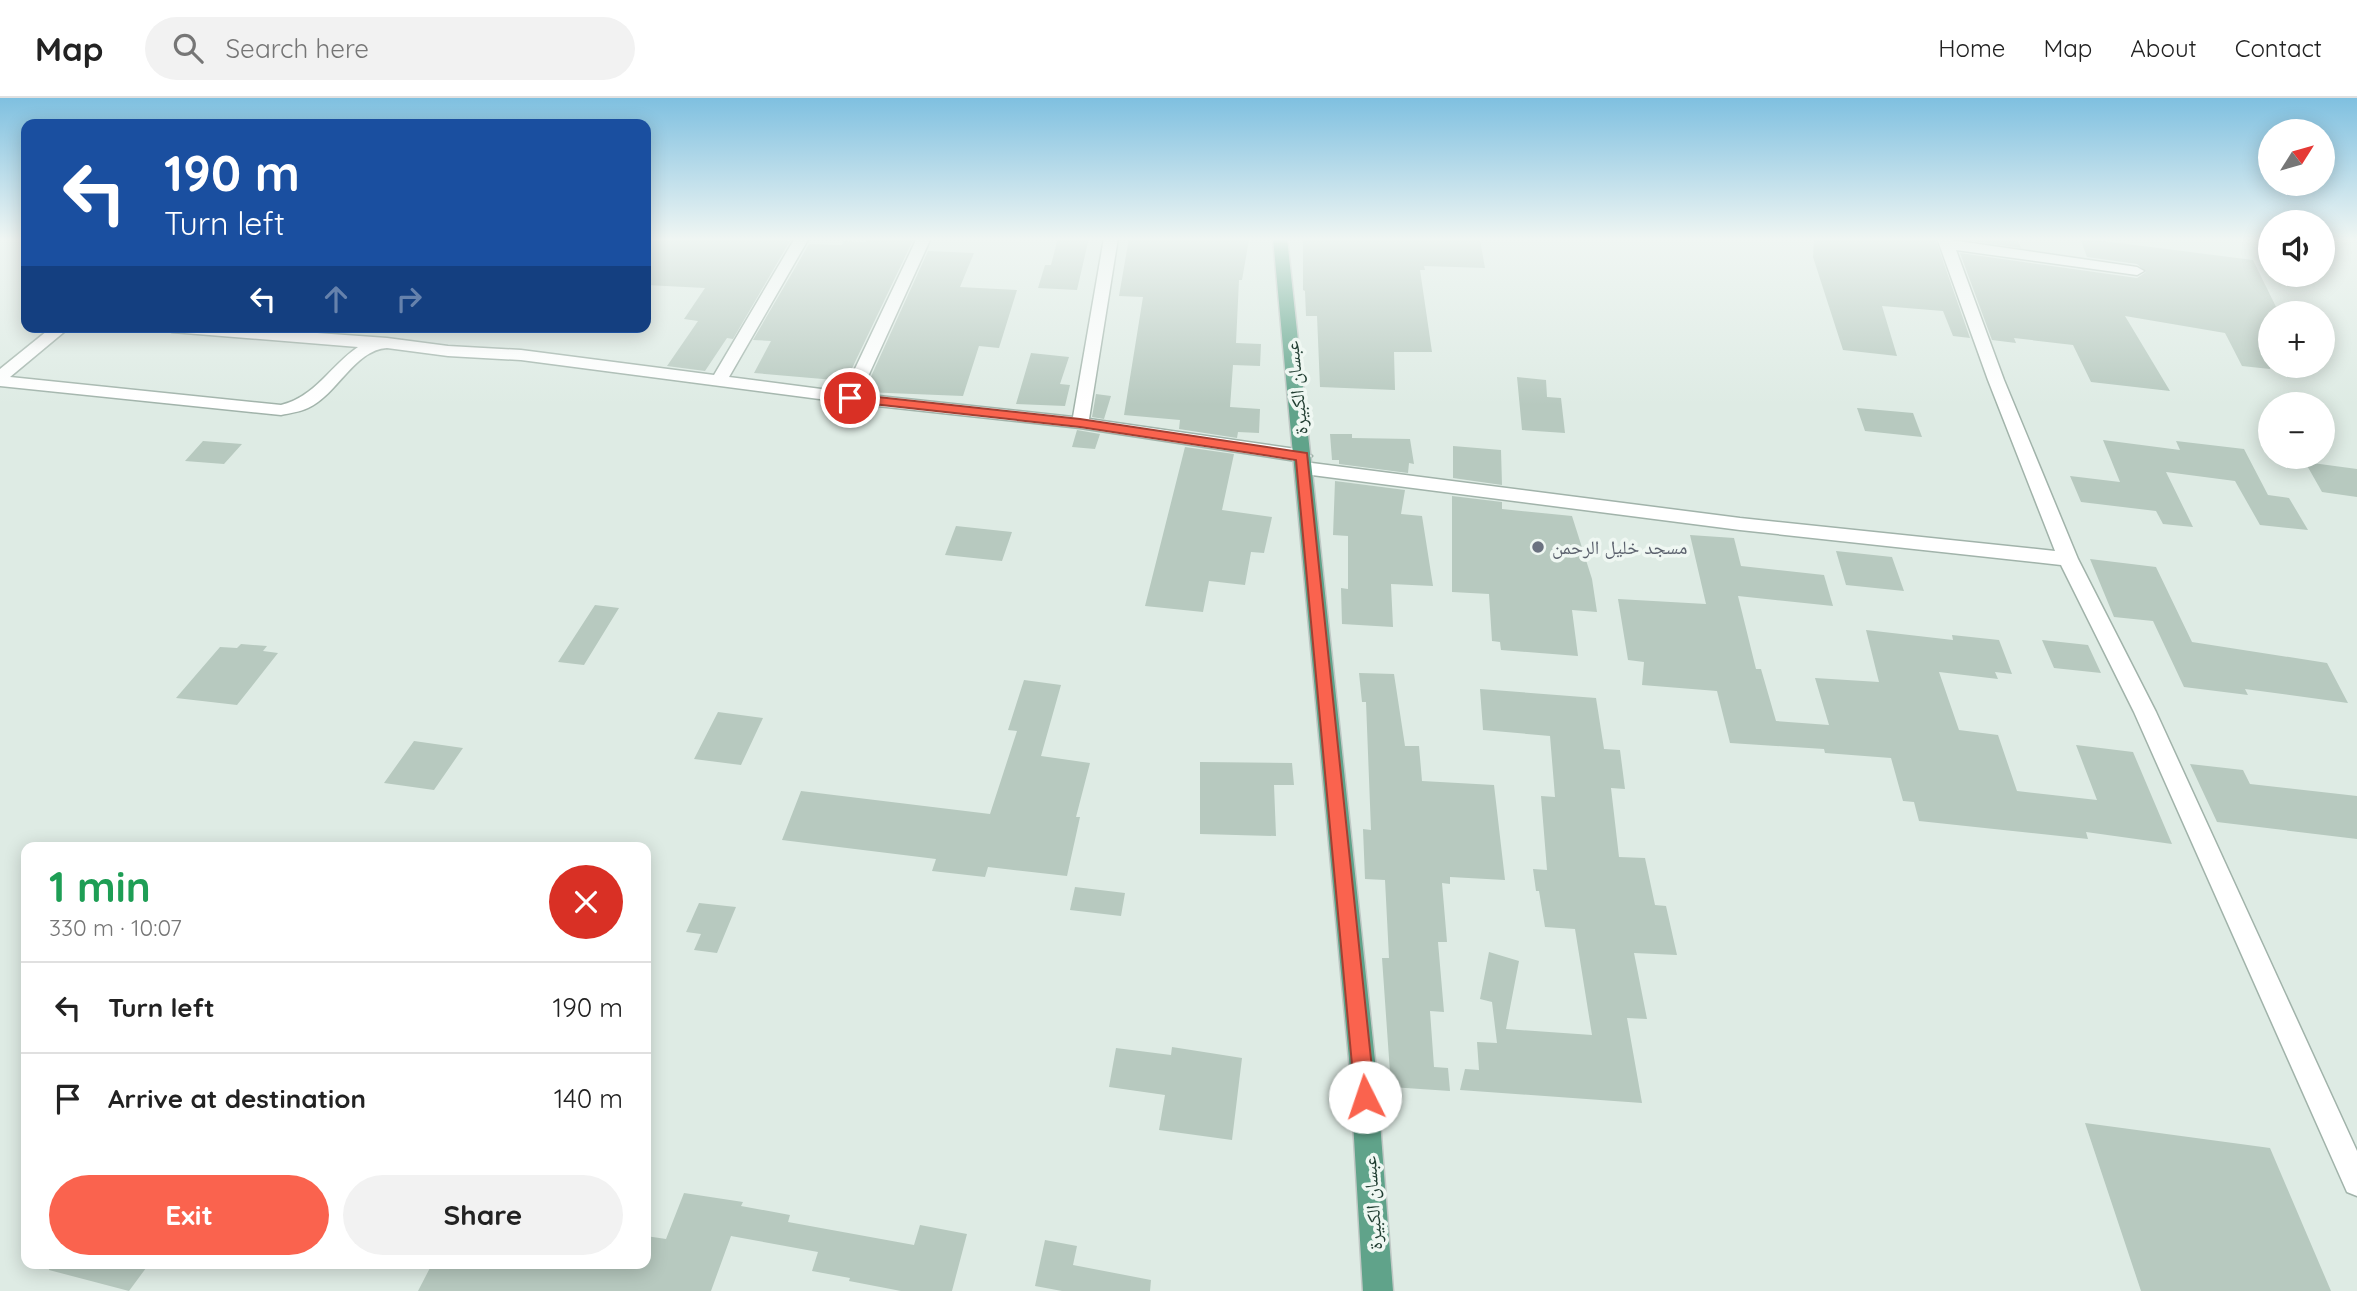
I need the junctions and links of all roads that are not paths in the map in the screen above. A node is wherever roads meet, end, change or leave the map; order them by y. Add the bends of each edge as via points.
1 (770, 294) edge
2 (898, 294) edge
3 (1102, 294) edge
4 (1286, 294) edge
5 (1964, 294) edge
6 (55, 333) edge
7 (241, 333) edge
8 (328, 333) edge
9 (322, 340) junction
10 (374, 344) junction
11 (0, 379) edge
12 (720, 379) junction
13 (850, 398) junction
14 (1080, 423) junction
15 (1303, 462) junction
16 (2068, 559) junction
17 (2357, 1182) edge
18 (1378, 1291) edge

1 - 12 street
2 - 13 street
3 - 14 street
4 - 15 main road, عبسان الكبيرة
5 - 16 street
6 - 11 street
7 - 9 street
8 - 9 street
9 - 10 street
10 - 11 street via 317,395 281,410
10 - 12 street via 521,355
12 - 13 street
13 - 14 street
14 - 15 street
15 - 16 street via 1740,524
15 - 18 main road, عبسان الكبيرة via 1363,1070
16 - 17 street via 2145,712

